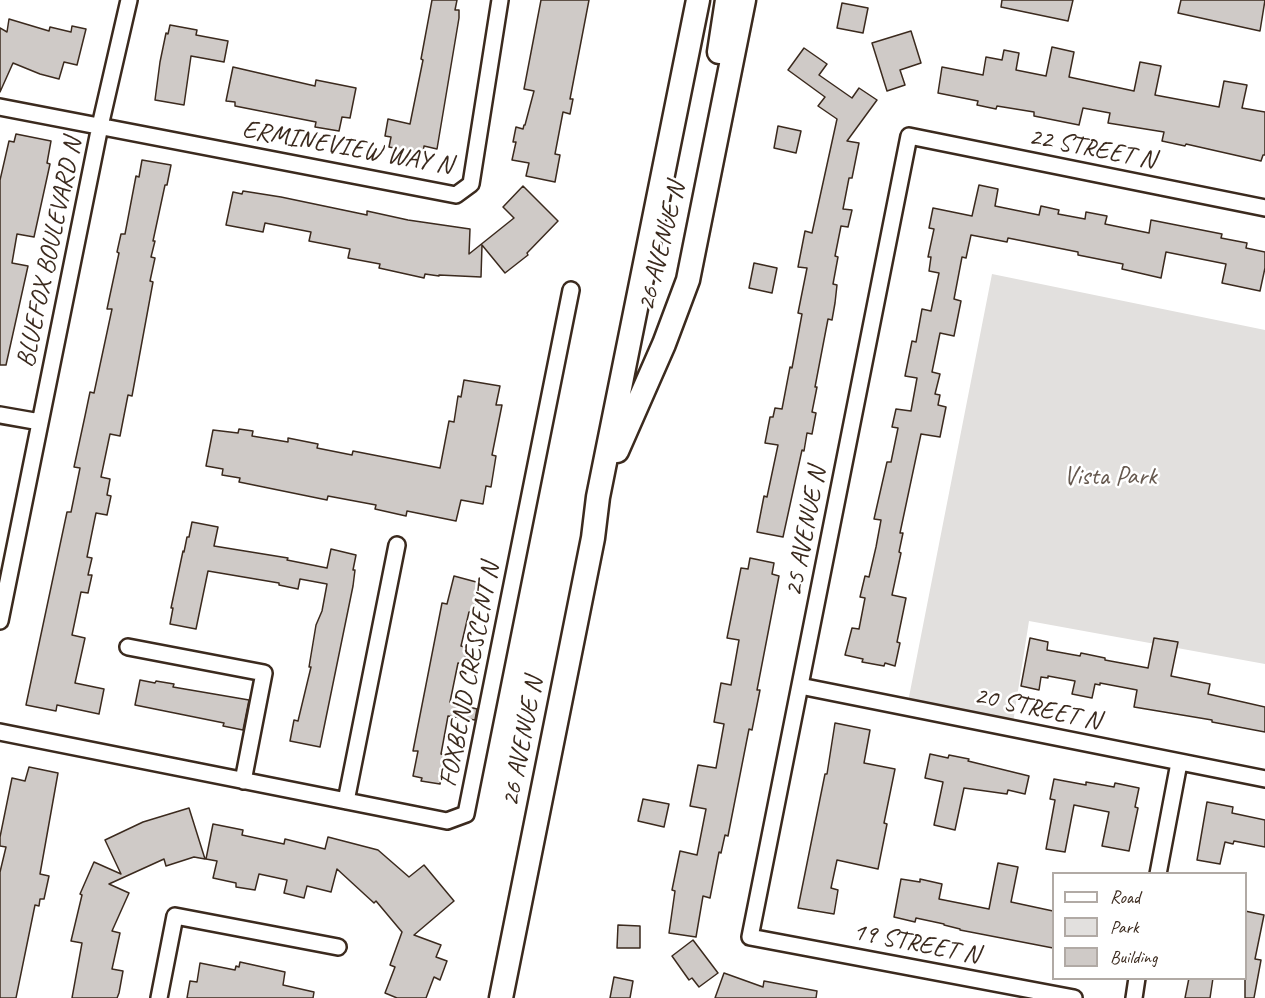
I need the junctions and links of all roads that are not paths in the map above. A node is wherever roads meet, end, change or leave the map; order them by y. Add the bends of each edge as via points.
1 (129, 0) edge
2 (500, 0) edge
3 (698, 0) edge
4 (727, 0) edge
5 (744, 0) edge
6 (0, 107) edge
7 (100, 126) junction
8 (718, 135) junction
9 (909, 136) joint
10 (1265, 208) edge
11 (571, 290) dead end
12 (0, 415) edge
13 (40, 422) junction
14 (598, 497) junction
15 (397, 545) dead end
16 (0, 621) edge
17 (128, 647) dead end
18 (800, 686) junction
19 (0, 732) edge
20 (1179, 763) junction
21 (1265, 779) edge
22 (243, 781) junction
23 (346, 801) junction
24 (1158, 872) edge
25 (750, 937) joint
26 (338, 947) dead end
27 (1137, 980) edge
28 (159, 998) edge
29 (501, 998) edge
30 (1074, 998) edge
31 (1134, 998) edge

1 - 7 street, BLUEFOX BOULEVARD N
2 - 7 street, ERMINEVIEW WAY N via 471,184 456,195
3 - 14 main road, 26 AVENUE N
4 - 8 main road via 716,76
5 - 8 main road, 26 AVENUE N
6 - 7 street, ERMINEVIEW WAY N
7 - 13 street, BLUEFOX BOULEVARD N
8 - 14 main road, 26 AVENUE N via 688,280
9 - 10 street, 22 STREET N
9 - 18 street, 25 AVENUE N
11 - 23 street, FOXBEND CRESCENT N via 466,814 447,820
12 - 13 street
13 - 16 street, BLUEFOX BOULEVARD N
14 - 29 main road, 26 AVENUE N
15 - 23 street
17 - 22 street via 264,673
18 - 20 street, 20 STREET N
18 - 25 street, 25 AVENUE N
19 - 22 street, FOXBEND CRESCENT N
20 - 21 street, 20 STREET N
20 - 24 street
22 - 23 street, FOXBEND CRESCENT N
25 - 30 street, 19 STREET N
26 - 28 street via 175,916
27 - 31 street

